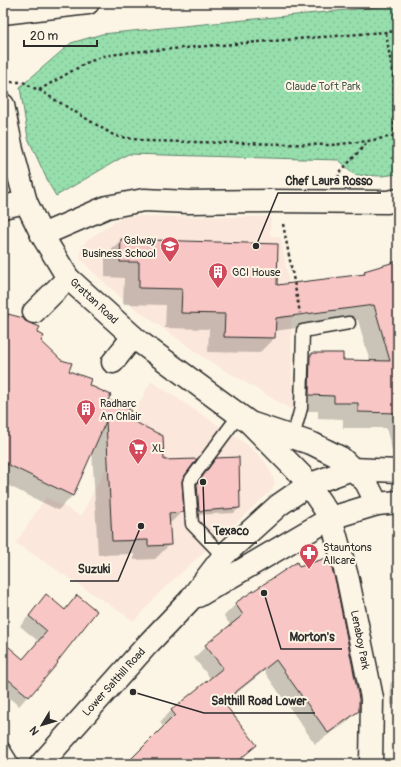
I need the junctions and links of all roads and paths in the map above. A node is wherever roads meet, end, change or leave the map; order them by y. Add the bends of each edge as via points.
1 (88, 3) edge
2 (3, 13) edge
3 (398, 31) edge
4 (386, 33) junction
5 (10, 82) dead end
6 (40, 90) junction
7 (3, 105) edge
8 (396, 136) edge
9 (368, 142) junction
10 (398, 200) edge
11 (279, 201) junction
12 (26, 202) junction
13 (332, 202) junction
14 (3, 207) edge
15 (42, 234) junction
16 (68, 278) junction
17 (34, 312) dead end
18 (349, 323) dead end
19 (303, 332) junction
20 (133, 337) junction
21 (113, 362) dead end
22 (244, 419) junction
23 (293, 437) junction
24 (352, 469) junction
25 (398, 472) edge
26 (308, 485) junction
27 (387, 503) edge
28 (330, 518) junction
29 (223, 556) junction
30 (188, 601) junction
31 (3, 748) edge
32 (13, 764) edge
33 (41, 764) edge
34 (371, 764) edge

1 - 2 street
3 - 4 path
4 - 6 path via 104,56 86,63
4 - 8 path via 394,83
5 - 6 path via 22,82
6 - 9 path via 115,136 147,141 331,145
7 - 12 street, Grattan Road
8 - 9 path
9 - 13 path via 340,172
10 - 13 street
11 - 13 street
11 - 15 street via 144,200 107,207
11 - 19 path
12 - 14 street
12 - 15 street, Grattan Road
15 - 16 street, Grattan Road
16 - 17 street
16 - 20 street, Grattan Road
18 - 19 lane
19 - 23 lane via 301,408
20 - 21 street
20 - 22 street, Grattan Road
22 - 23 street, Grattan Road
22 - 26 street, Grattan Road
22 - 29 lane via 189,482 192,524
23 - 24 street, Grattan Road via 314,444 341,458
24 - 25 street
24 - 26 street, Lower Salthill Road
24 - 27 street, Grattan Road
26 - 28 street, Grattan Road
26 - 29 street, Lower Salthill Road via 279,506
27 - 28 street, Lower Salthill Road
28 - 30 street, Lower Salthill Road
28 - 34 street, Lenaboy Park via 348,580 372,698
29 - 30 street, Lower Salthill Road
30 - 33 street, Lower Salthill Road
31 - 32 lane

